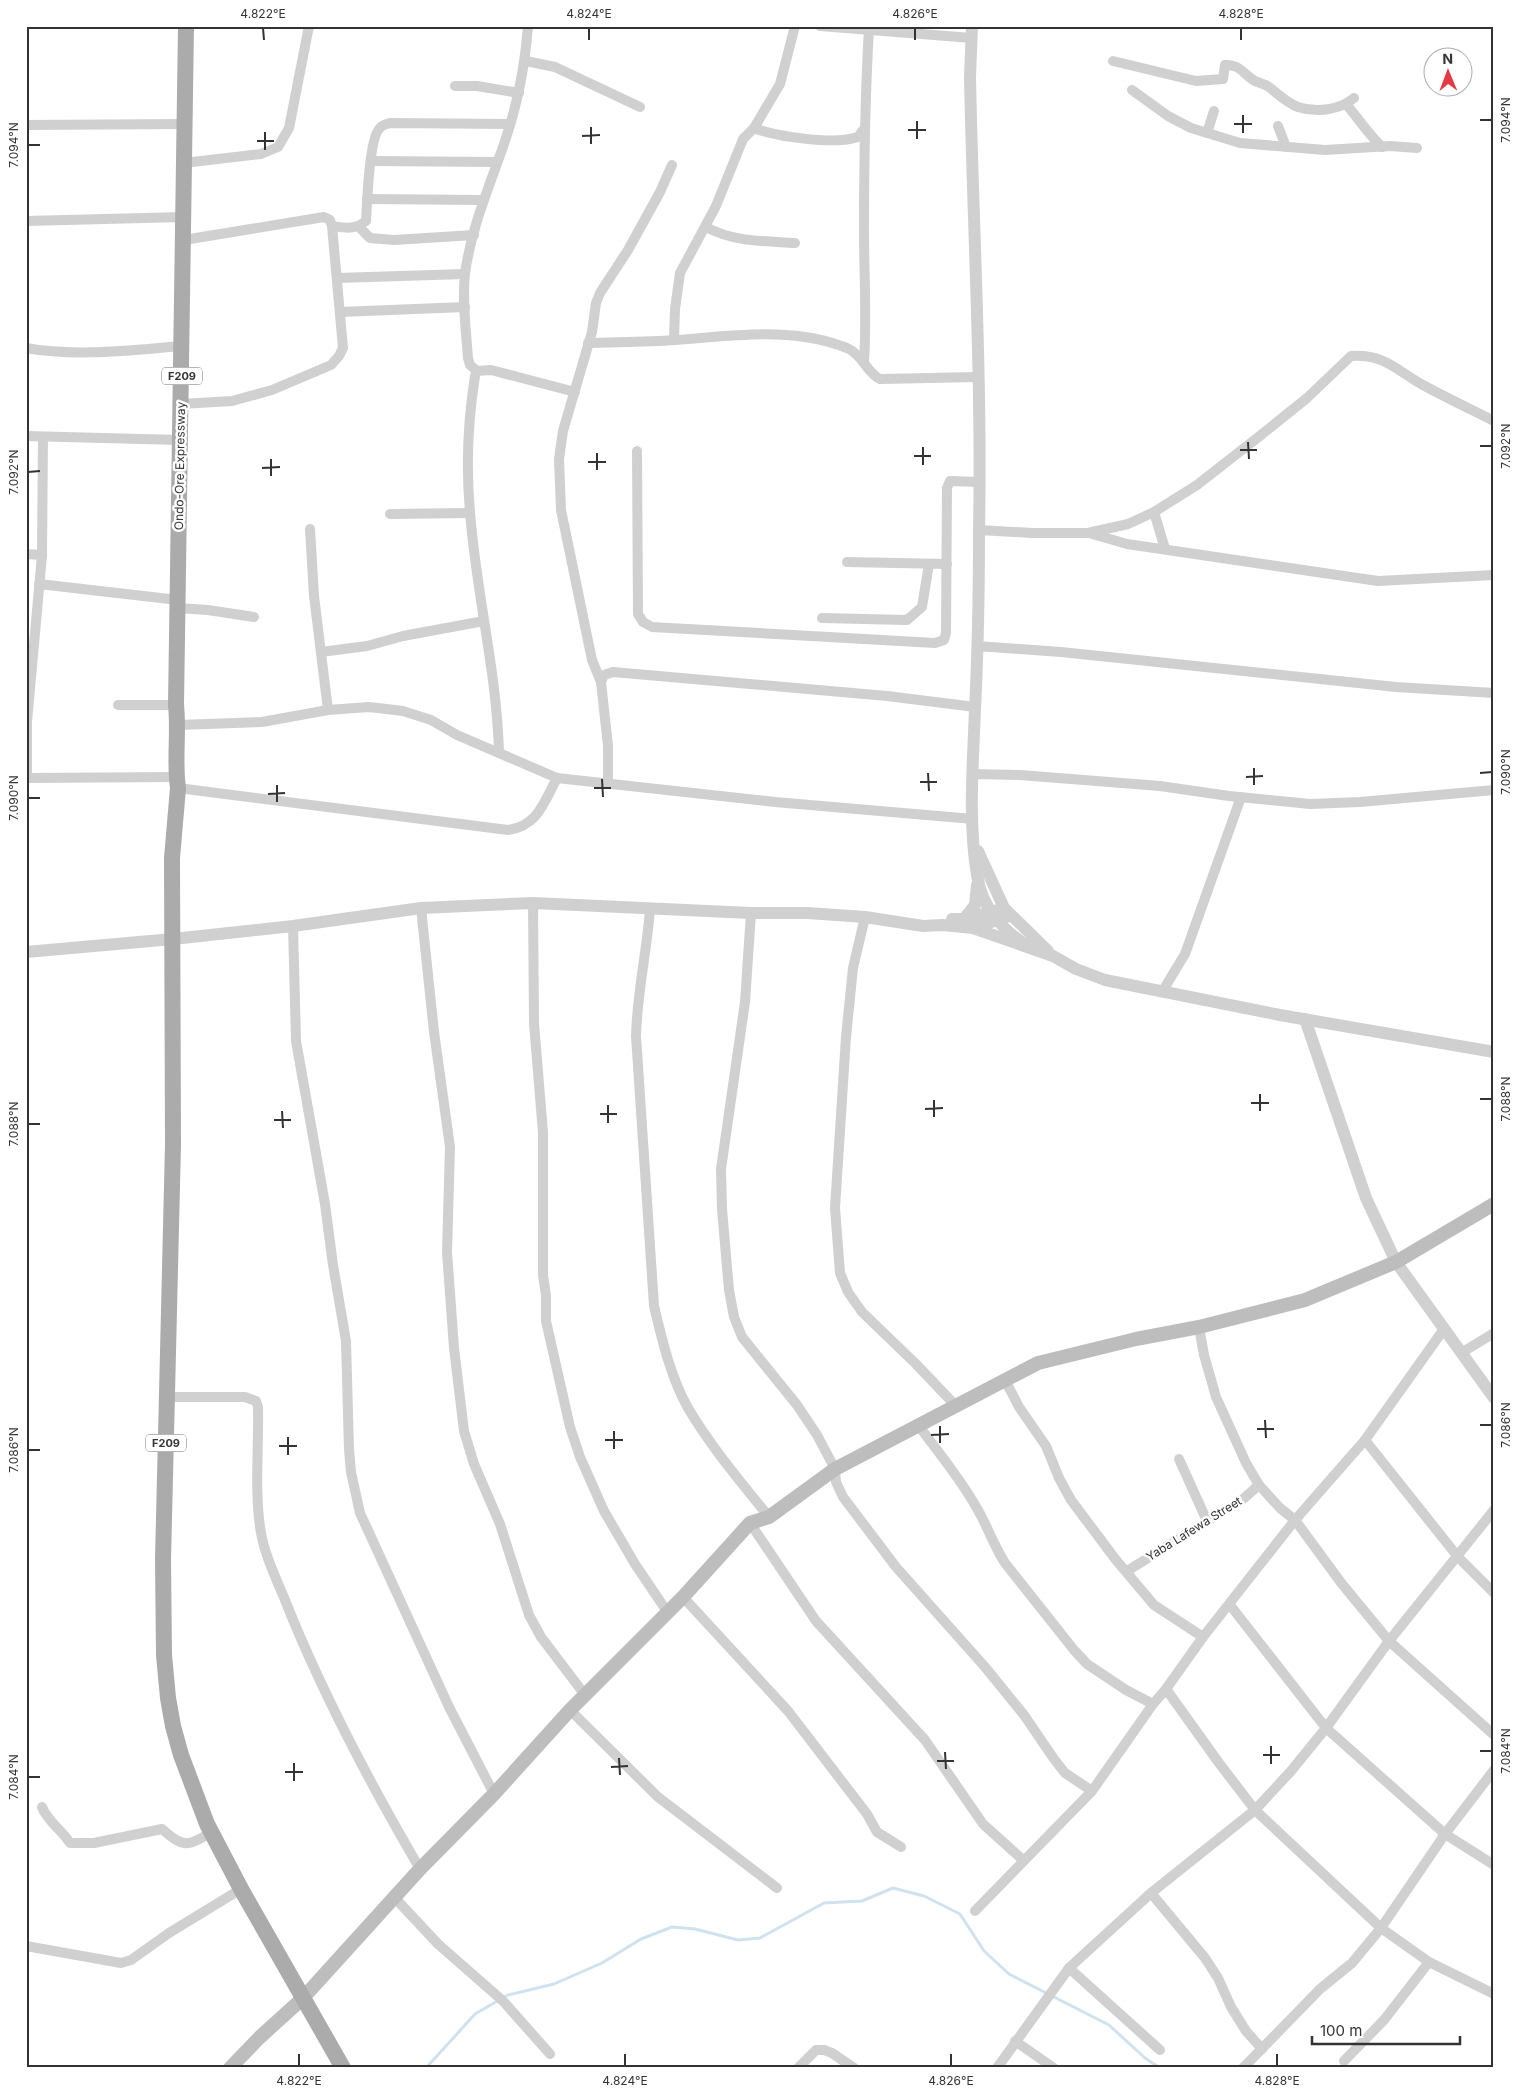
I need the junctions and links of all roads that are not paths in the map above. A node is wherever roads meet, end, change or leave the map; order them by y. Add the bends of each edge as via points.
1 (186, 26) edge
2 (309, 26) edge
3 (528, 26) edge
4 (795, 26) edge
5 (820, 26) edge
6 (869, 29) junction
7 (972, 32) edge
8 (526, 61) junction
9 (1113, 61) dead end
10 (455, 86) dead end
11 (1132, 90) dead end
12 (519, 93) junction
13 (640, 107) dead end
14 (1214, 111) dead end
15 (185, 124) junction
16 (510, 124) junction
17 (26, 125) edge
18 (1278, 126) dead end
19 (754, 128) junction
20 (864, 129) junction
21 (1207, 133) junction
22 (1286, 146) junction
23 (1382, 147) junction
24 (1417, 148) dead end
25 (371, 161) junction
26 (497, 162) junction
27 (184, 163) junction
28 (672, 165) dead end
29 (367, 199) junction
30 (483, 200) junction
31 (183, 217) junction
32 (26, 221) edge
33 (332, 226) junction
34 (359, 227) junction
35 (706, 227) junction
36 (474, 235) junction
37 (184, 240) junction
38 (795, 243) dead end
39 (465, 274) junction
40 (337, 278) junction
41 (465, 307) junction
42 (340, 312) junction
43 (674, 340) junction
44 (588, 343) junction
45 (182, 346) junction
46 (26, 348) edge
47 (864, 361) junction
48 (478, 371) junction
49 (977, 377) junction
50 (575, 392) junction
51 (181, 404) junction
52 (1494, 421) edge
53 (26, 436) edge
54 (43, 437) junction
55 (180, 440) junction
56 (637, 450) dead end
57 (980, 482) junction
58 (1154, 512) junction
59 (470, 513) junction
60 (390, 514) dead end
61 (310, 528) dead end
62 (979, 530) junction
63 (1088, 533) junction
64 (1164, 549) junction
65 (26, 554) edge
66 (42, 555) junction
67 (847, 562) dead end
68 (929, 564) junction
69 (947, 564) junction
70 (1494, 575) edge
71 (39, 584) junction
72 (178, 604) junction
73 (254, 617) dead end
74 (822, 618) dead end
75 (484, 621) junction
76 (977, 646) junction
77 (321, 652) junction
78 (601, 682) junction
79 (1494, 693) edge
80 (118, 705) dead end
81 (176, 705) junction
82 (975, 707) junction
83 (328, 710) junction
84 (178, 725) junction
85 (499, 753) junction
86 (972, 774) junction
87 (27, 778) edge
88 (557, 778) junction
89 (178, 782) junction
90 (608, 783) junction
91 (1494, 790) edge
92 (1241, 797) junction
93 (973, 819) junction
94 (973, 839) junction
95 (977, 877) junction
96 (533, 903) junction
97 (421, 908) junction
98 (650, 909) junction
99 (751, 913) junction
100 (1000, 914) junction
101 (865, 917) junction
102 (968, 924) junction
103 (293, 926) junction
104 (173, 939) junction
105 (1031, 948) junction
106 (26, 952) edge
107 (1053, 956) junction
108 (1162, 992) junction
109 (1305, 1019) junction
110 (1494, 1052) edge
111 (1494, 1204) edge
112 (1396, 1262) junction
113 (1200, 1327) junction
114 (1444, 1329) junction
115 (1494, 1333) edge
116 (1461, 1353) junction
117 (1005, 1380) junction
118 (167, 1397) junction
119 (1494, 1398) edge
120 (956, 1406) junction
121 (919, 1426) junction
122 (1365, 1440) junction
123 (1179, 1459) dead end
124 (835, 1470) junction
125 (1259, 1485) junction
126 (1494, 1510) edge
127 (769, 1517) junction
128 (1295, 1520) junction
129 (1207, 1521) junction
130 (750, 1523) junction
131 (1458, 1557) junction
132 (1127, 1571) junction
133 (1494, 1593) edge
134 (683, 1597) junction
135 (1230, 1604) junction
136 (668, 1613) junction
137 (1203, 1638) junction
138 (1390, 1641) junction
139 (1166, 1689) junction
140 (585, 1695) junction
141 (1153, 1704) junction
142 (570, 1710) junction
143 (1326, 1728) junction
144 (1494, 1735) edge
145 (1494, 1770) edge
146 (1092, 1791) junction
147 (494, 1794) junction
148 (42, 1807) dead end
149 (1255, 1810) junction
150 (212, 1832) junction
151 (1445, 1834) junction
152 (901, 1847) dead end
153 (1023, 1860) junction
154 (1494, 1865) edge
155 (420, 1869) junction
156 (777, 1888) dead end
157 (241, 1889) junction
158 (1151, 1893) junction
159 (394, 1897) junction
160 (975, 1911) dead end
161 (1381, 1928) junction
162 (26, 1946) edge
163 (1429, 1962) junction
164 (1069, 1968) junction
165 (1494, 1994) edge
166 (303, 1998) junction
167 (1015, 2041) junction
168 (1262, 2049) junction
169 (1160, 2050) dead end
170 (550, 2054) dead end
171 (1344, 2061) dead end
172 (230, 2068) edge
173 (343, 2068) edge
174 (798, 2068) edge
175 (854, 2068) edge
176 (997, 2068) edge
177 (1054, 2068) edge
178 (1243, 2068) edge

1 - 15 main road, Ondo-Ore Expressway / F209
2 - 27 street via 289,128 278,147 261,154
3 - 8 street
4 - 19 street via 780,84
5 - 6 street
6 - 7 street
6 - 20 street
7 - 49 street via 970,77
8 - 12 street
8 - 13 street via 562,70
9 - 23 street via 1209,82 1222,79 1225,65 1233,64 1298,107 1336,108 1350,101 1368,134
10 - 12 street
11 - 21 street via 1168,116
12 - 16 street
14 - 21 street
15 - 17 street
15 - 27 main road, Ondo-Ore Expressway / F209
16 - 25 street via 390,123 380,127 374,137
16 - 26 street
18 - 22 street
19 - 20 street via 784,136 838,141 858,137
19 - 35 street via 743,139
20 - 47 street
21 - 22 street via 1240,143
22 - 23 street via 1325,150
23 - 24 street
25 - 26 street
25 - 29 street
26 - 30 street
27 - 31 main road, Ondo-Ore Expressway / F209
28 - 44 street via 632,243 600,293
29 - 30 street
29 - 34 street via 366,221
30 - 36 street
31 - 32 street
31 - 37 main road, Ondo-Ore Expressway / F209
33 - 34 street
33 - 37 street via 324,217
33 - 40 street
34 - 36 street via 370,238 394,240
35 - 38 street via 744,239
35 - 43 street via 680,273
36 - 39 street
37 - 45 main road, Ondo-Ore Expressway / F209
39 - 40 street
39 - 41 street
40 - 42 street
41 - 42 street
41 - 48 street via 468,358 470,365
42 - 51 street via 343,348 331,365 272,390 232,401
43 - 44 street
43 - 47 street via 768,333 826,342 849,349
44 - 50 street
45 - 46 street via 72,352
45 - 51 main road, Ondo-Ore Expressway / F209
47 - 49 street via 873,375 880,379
48 - 50 street via 491,370
48 - 59 street via 471,409
49 - 57 street
50 - 78 street via 563,431 559,459 561,510 592,660
51 - 55 main road, Ondo-Ore Expressway / F209
52 - 58 street via 1388,363 1366,355 1351,356 1307,398 1197,486
53 - 54 street
54 - 55 street
54 - 66 street
55 - 72 main road, Ondo-Ore Expressway / F209
56 - 69 street via 638,614 652,627 935,643 944,640 946,633
57 - 62 street
57 - 69 street via 950,481 947,488
58 - 63 street via 1128,524
58 - 64 street
59 - 60 street
59 - 75 street
61 - 77 street
62 - 63 street
62 - 76 street
63 - 64 street via 1127,544
64 - 70 street via 1378,581
65 - 66 street
66 - 71 street
67 - 68 street
68 - 69 street
68 - 74 street via 922,607 907,620
71 - 72 street
71 - 87 street via 27,722
72 - 73 street
72 - 81 main road, Ondo-Ore Expressway / F209
75 - 77 street via 367,646
75 - 85 street
76 - 79 street via 1396,687
76 - 82 street
77 - 83 street
78 - 82 street via 604,675 613,672
78 - 90 street via 608,746
80 - 81 street
81 - 84 main road, Ondo-Ore Expressway / F209
82 - 86 street
83 - 84 street via 262,722
83 - 85 street via 369,707 403,711 431,720
84 - 89 main road, F209
85 - 88 street
86 - 92 street via 1160,786
86 - 93 street
87 - 89 street
88 - 89 street via 537,816 521,828 508,830
88 - 90 street
89 - 104 main road, F209 via 172,858
90 - 93 street via 775,802
91 - 92 street via 1310,804
92 - 108 street via 1185,954
93 - 94 street
94 - 95 street
94 - 100 street
95 - 100 street
95 - 102 street via 975,905
96 - 97 street
96 - 98 street
96 - 136 street via 534,1023 543,1134 546,1320 580,1457 604,1511
97 - 103 street
97 - 140 street via 450,1147 447,1252 464,1431 530,1615 541,1637
98 - 99 street
98 - 127 street via 636,1036 654,1306 673,1374 688,1407 709,1441
99 - 101 street
99 - 124 street via 745,1002 721,1170 732,1308 742,1337 797,1405
100 - 102 street
100 - 105 street via 1014,938
100 - 107 street
101 - 102 street via 923,926 942,919
101 - 120 street via 853,968 845,1047 836,1208 840,1273 862,1312
102 - 105 street
103 - 104 street
103 - 147 street via 296,1041 346,1341 349,1449 360,1513 445,1698
104 - 106 street
104 - 118 main road, F209 via 173,1144
105 - 107 street
107 - 108 street via 1105,980
108 - 109 street
109 - 110 street
109 - 112 street via 1366,1198
111 - 112 main road
112 - 113 main road via 1305,1300
112 - 114 street
113 - 117 main road via 1136,1339 1038,1364
113 - 125 street via 1216,1397
114 - 116 street
114 - 122 street
115 - 116 street
116 - 119 street
117 - 120 main road
117 - 132 street via 1046,1446 1058,1478 1071,1500
118 - 150 main road, F209 via 163,1610 168,1698 181,1756
118 - 155 street via 244,1397 256,1401 259,1510 266,1551 329,1696 386,1810
120 - 121 main road
121 - 124 main road
121 - 141 street via 974,1503 996,1550 1074,1650 1106,1678
122 - 128 street
122 - 131 street
123 - 129 street
124 - 127 main road
124 - 146 street via 843,1497 896,1567 985,1667 1065,1773
125 - 128 street
125 - 129 street, Yaba Lafewa Street via 1242,1500
126 - 131 street
127 - 130 main road
128 - 135 street
128 - 138 street via 1342,1584
129 - 132 street, Yaba Lafewa Street
130 - 134 main road
130 - 153 street via 816,1621 925,1740 983,1824
131 - 133 street
131 - 138 street
132 - 137 street via 1154,1605
134 - 136 main road
134 - 152 street via 788,1711 867,1814 877,1832
135 - 137 street
135 - 143 street
136 - 140 main road
137 - 139 street
138 - 143 street
138 - 144 street
139 - 141 street
139 - 149 street
140 - 142 main road
141 - 146 street
142 - 147 main road
142 - 156 street via 658,1797
143 - 149 street
143 - 151 street
145 - 151 street
146 - 153 street
147 - 155 main road
148 - 150 street via 45,1817 70,1843 94,1843 162,1829 176,1842 189,1844
149 - 158 street
149 - 161 street
150 - 157 main road, F209
151 - 154 street
151 - 161 street
153 - 160 street
155 - 159 main road
157 - 162 street via 132,1960 121,1963
157 - 166 main road, F209
158 - 164 street
158 - 168 street via 1197,1947 1218,1978 1246,2031
159 - 166 main road
159 - 170 street via 438,1944 503,2001
161 - 163 street
161 - 168 street via 1352,1963 1320,1989
163 - 165 street
163 - 171 street via 1384,2020
164 - 167 street
164 - 169 street
166 - 172 main road
166 - 173 main road, F209
167 - 176 street
167 - 177 street
168 - 178 street
174 - 175 street via 816,2050 824,2050

